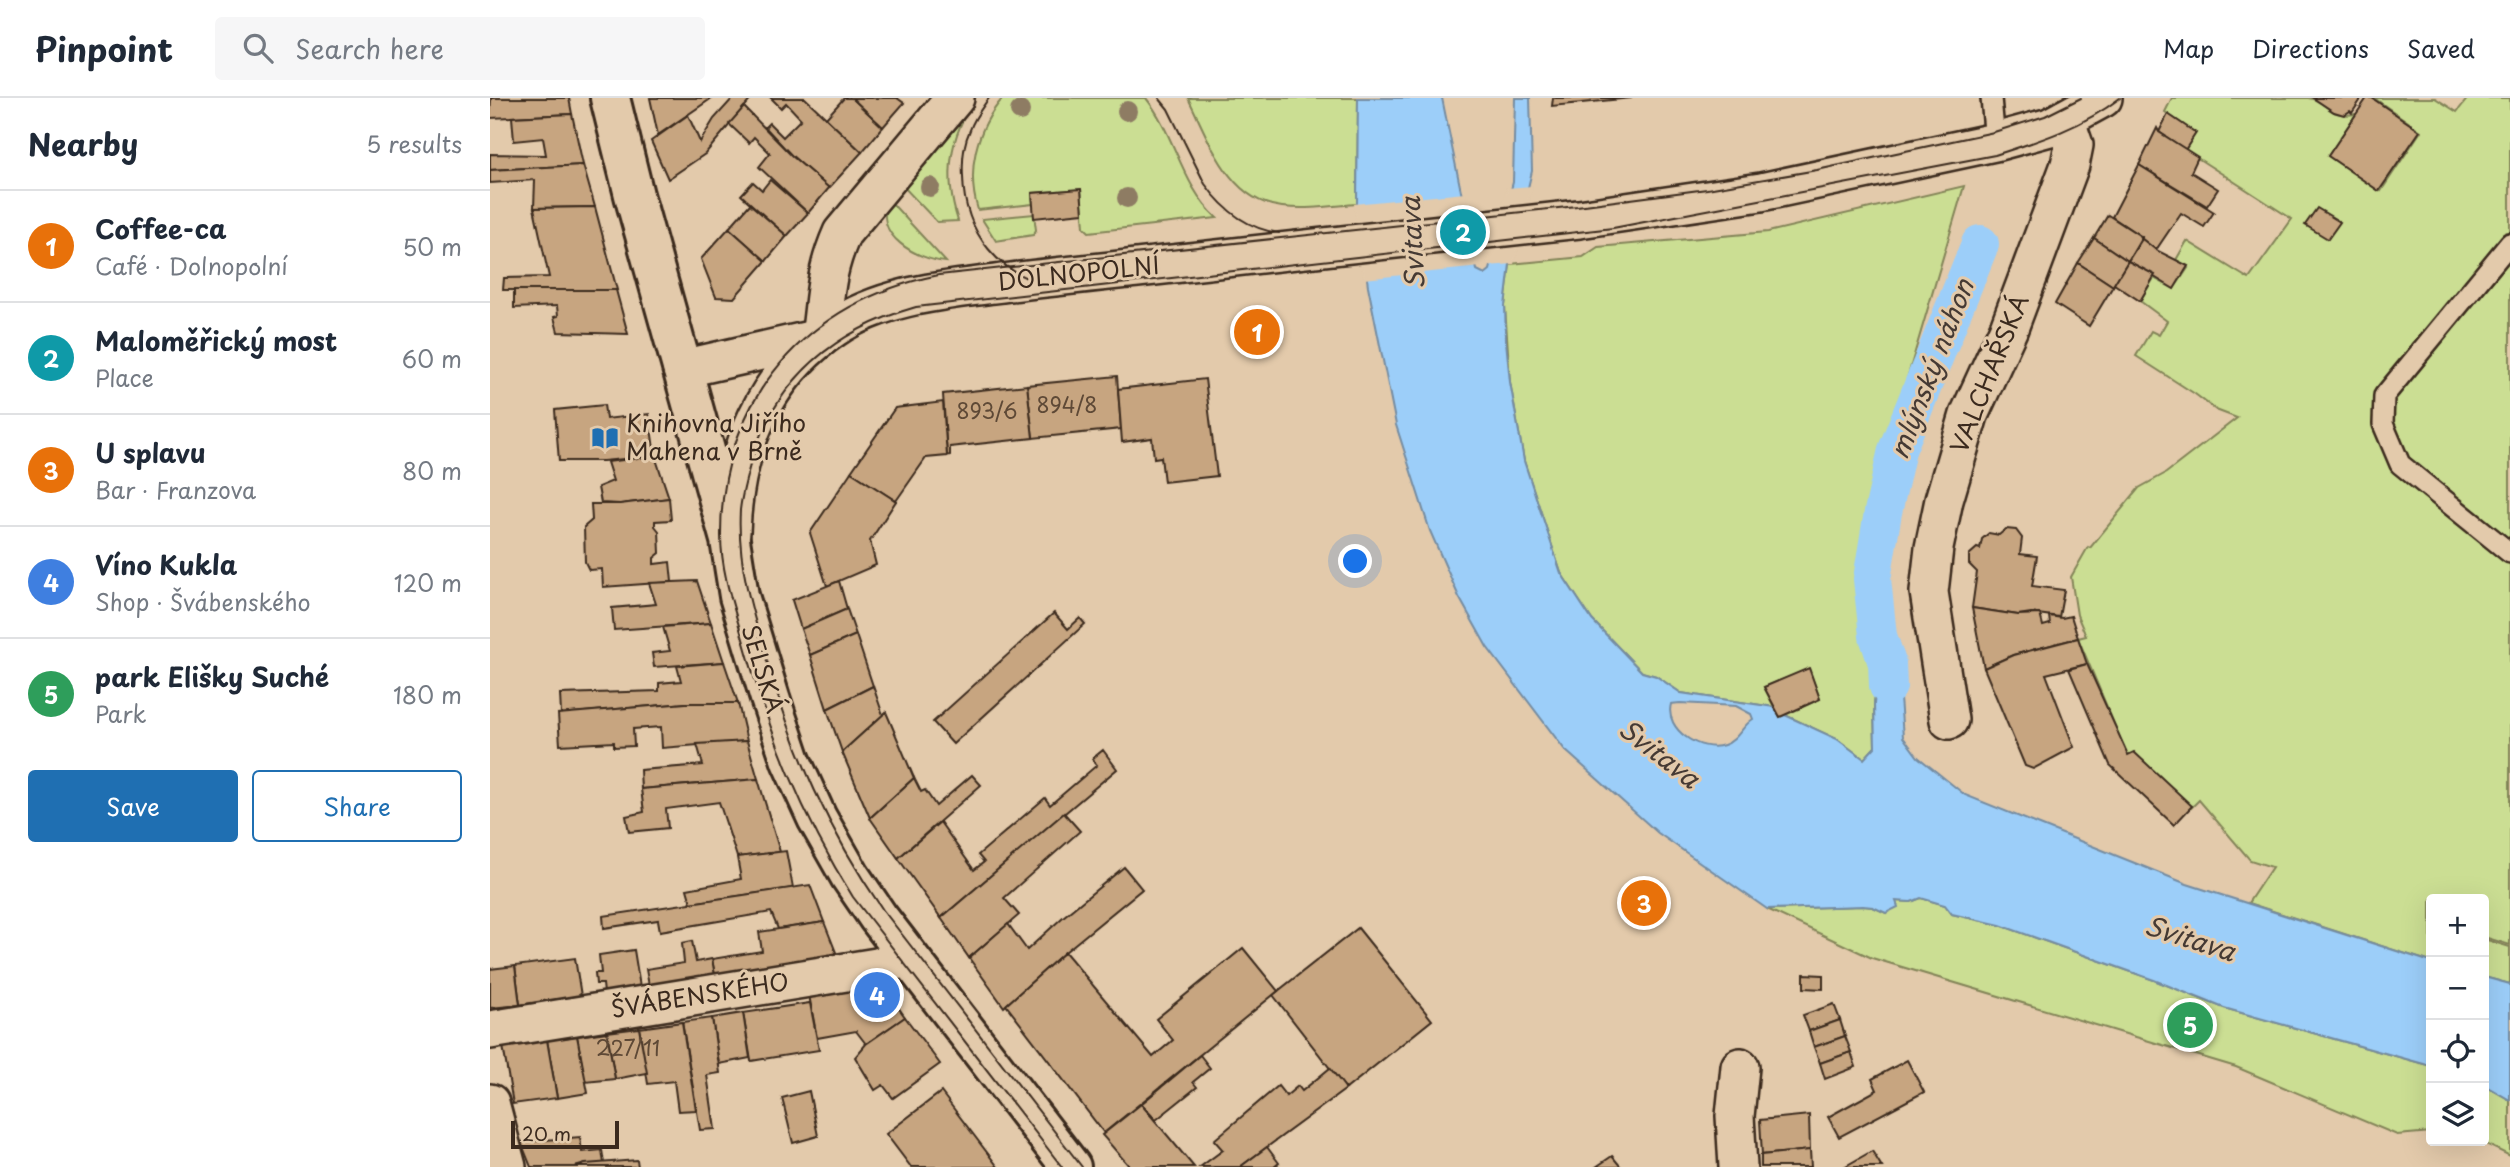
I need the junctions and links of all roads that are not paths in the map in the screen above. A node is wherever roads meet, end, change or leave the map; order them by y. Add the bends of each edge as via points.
1 (610, 98) edge
2 (955, 98) edge
3 (1991, 98) edge
4 (2103, 98) edge
5 (2065, 119) junction
6 (1995, 142) junction
7 (2510, 243) edge
8 (820, 338) junction
9 (682, 369) junction
10 (730, 540) junction
11 (2510, 553) edge
12 (1949, 720) dead end
13 (908, 957) junction
14 (490, 1030) edge
15 (1740, 1067) dead end
16 (490, 1103) edge
17 (507, 1167) edge
18 (1071, 1167) edge
19 (1738, 1167) edge

1 - 9 main road, SELSKÁ
2 - 8 street via 842,233 825,284
3 - 6 lane
4 - 5 street
5 - 6 street
5 - 12 street, VALCHAŘSKÁ via 2074,145 2070,165 2009,328 1969,415 1934,548 1929,592
6 - 8 street, DOLNOPOLNÍ via 1761,192 1579,219 924,293 871,308
7 - 11 lane via 2384,396 2383,424 2400,464
8 - 9 street, DOLNOPOLNÍ
8 - 10 street, DOLNOPOLNÍ via 774,387 747,438 735,481
9 - 10 main road, SELSKÁ
10 - 13 main road, SELSKÁ via 739,596 803,789 850,876
13 - 14 street, ŠVÁBENSKÉHO via 877,967
13 - 18 main road, SELSKÁ
15 - 19 street via 1735,1116
16 - 17 street

